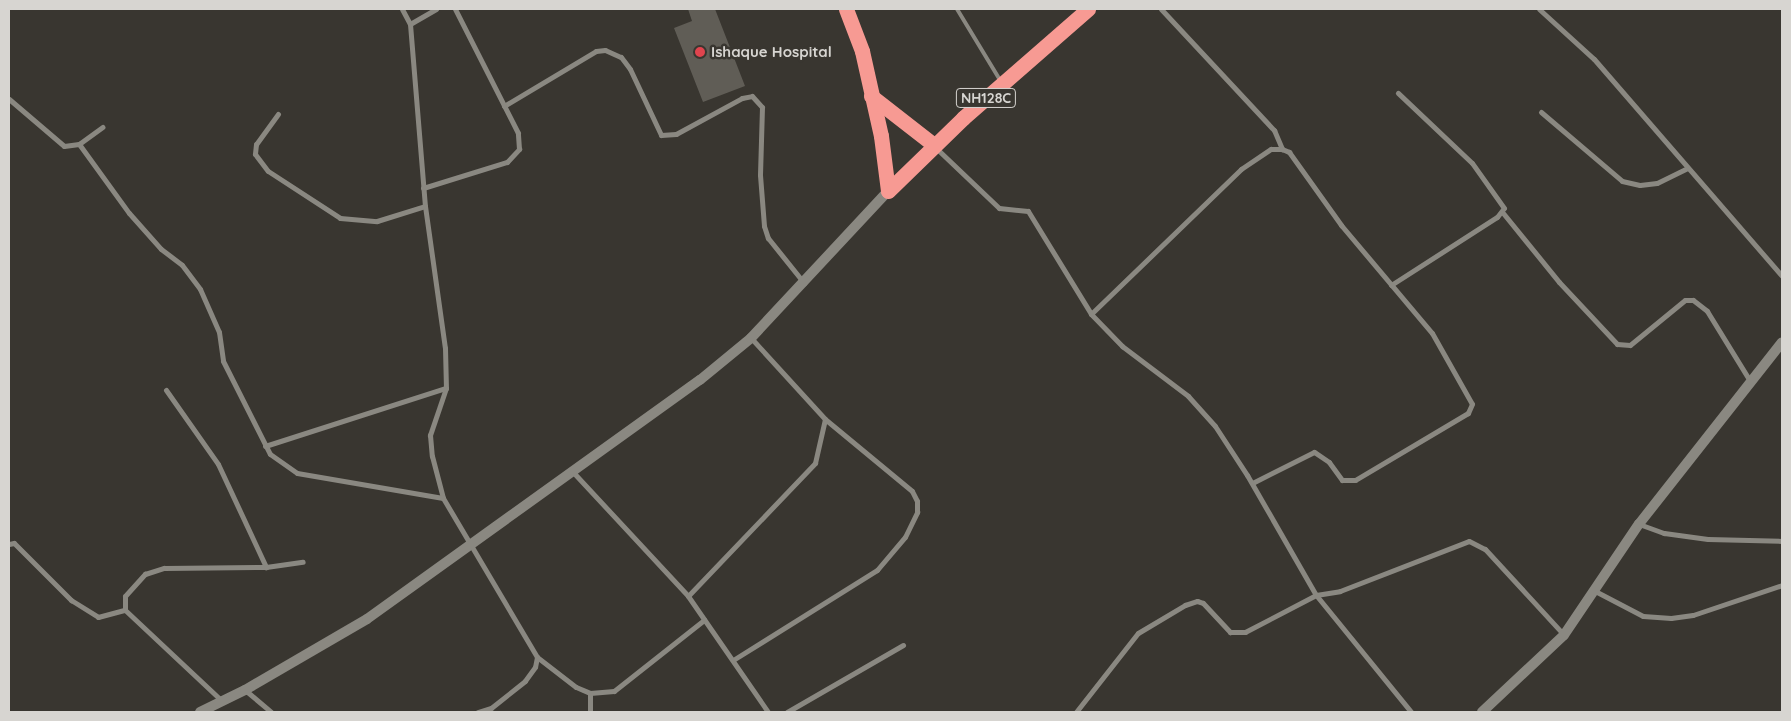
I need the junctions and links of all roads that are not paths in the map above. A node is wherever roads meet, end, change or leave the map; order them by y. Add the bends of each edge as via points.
1 (402, 9) edge
2 (436, 9) edge
3 (455, 9) edge
4 (846, 9) edge
5 (957, 9) edge
6 (1088, 9) edge
7 (1162, 9) edge
8 (1539, 9) edge
9 (410, 24) junction
10 (1003, 84) junction
11 (1398, 93) dead end
12 (871, 96) junction
13 (9, 99) edge
14 (504, 106) junction
15 (1541, 112) dead end
16 (278, 114) dead end
17 (102, 127) dead end
18 (79, 144) junction
19 (934, 146) junction
20 (1282, 149) junction
21 (1688, 168) junction
22 (424, 188) junction
23 (888, 191) junction
24 (425, 206) junction
25 (1503, 213) junction
26 (1782, 276) edge
27 (804, 284) junction
28 (1391, 285) junction
29 (1091, 314) junction
30 (751, 338) junction
31 (1782, 342) edge
32 (1750, 380) junction
33 (446, 388) junction
34 (166, 390) dead end
35 (825, 419) junction
36 (265, 446) junction
37 (572, 470) junction
38 (1252, 483) junction
39 (443, 498) junction
40 (1639, 524) junction
41 (1782, 541) edge
42 (9, 544) edge
43 (470, 548) junction
44 (303, 562) dead end
45 (266, 567) junction
46 (1782, 586) edge
47 (1595, 591) junction
48 (1316, 595) junction
49 (688, 596) junction
50 (126, 610) junction
51 (704, 620) junction
52 (1564, 635) junction
53 (903, 645) dead end
54 (537, 657) junction
55 (733, 660) junction
56 (245, 690) junction
57 (590, 693) junction
58 (222, 701) junction
59 (200, 712) edge
60 (271, 712) edge
61 (478, 712) edge
62 (590, 712) edge
63 (768, 712) edge
64 (788, 712) edge
65 (1076, 712) edge
66 (1411, 712) edge
67 (1482, 712) edge

1 - 9 street
2 - 9 street
3 - 14 street
4 - 12 highway via 862,51
5 - 10 lane
6 - 10 highway, NH128C
7 - 20 street via 1274,130
8 - 21 street via 1594,59
9 - 22 street
10 - 19 highway, NH128C
11 - 25 street via 1472,163 1501,200
12 - 19 highway
12 - 23 highway
13 - 18 street via 56,142 64,146
14 - 22 street via 520,139 519,148 511,158
14 - 27 street via 596,52 605,50 621,58 630,69 661,135 676,134 742,98 752,96 762,107 760,175 764,226 768,238
15 - 21 street via 1622,181 1640,185 1657,183
16 - 24 street via 256,144 255,154 268,171 340,218 378,221
17 - 18 street
18 - 36 street via 129,213 160,249 182,265 200,290 219,332 223,361
19 - 23 highway, NH128C
19 - 29 street via 999,208 1028,210
20 - 28 street via 1299,164 1340,225
20 - 29 street via 1271,149 1241,169
21 - 26 street
22 - 24 street
23 - 27 street
24 - 33 street via 445,348
25 - 28 street
25 - 32 street via 1554,277 1617,344 1630,344 1685,300 1693,300 1707,311
27 - 30 street
28 - 38 street via 1432,333 1470,397 1471,411 1356,480 1342,480 1329,462 1314,452
29 - 38 street via 1122,346 1188,396 1215,426
30 - 35 street
30 - 37 street via 700,380
31 - 32 street
32 - 40 street
33 - 36 street
33 - 39 street via 430,435
34 - 45 street via 218,464
35 - 49 street via 815,463
35 - 55 street via 912,491 917,501 917,512 905,537 877,570
36 - 39 street via 270,454 297,473
37 - 43 street
37 - 49 street
38 - 48 street
39 - 43 street
40 - 41 street via 1664,533 1708,539
40 - 47 street
42 - 50 street via 14,543 71,600 98,617
43 - 54 street via 493,579
43 - 56 street via 367,619
44 - 45 street
45 - 50 street via 154,570 132,584 125,596
46 - 47 street via 1701,612 1671,618 1643,616
47 - 52 street
48 - 52 street via 1340,591 1469,541 1485,549
48 - 65 street via 1245,632 1230,632 1197,601 1185,605 1138,633
48 - 66 street
49 - 51 street
50 - 58 street
51 - 55 street
51 - 57 street via 614,691
52 - 67 street
53 - 64 street
54 - 57 street via 576,687
54 - 61 street via 536,667 525,681 491,708
55 - 63 street
56 - 58 street
56 - 60 street
57 - 62 street
58 - 59 street

